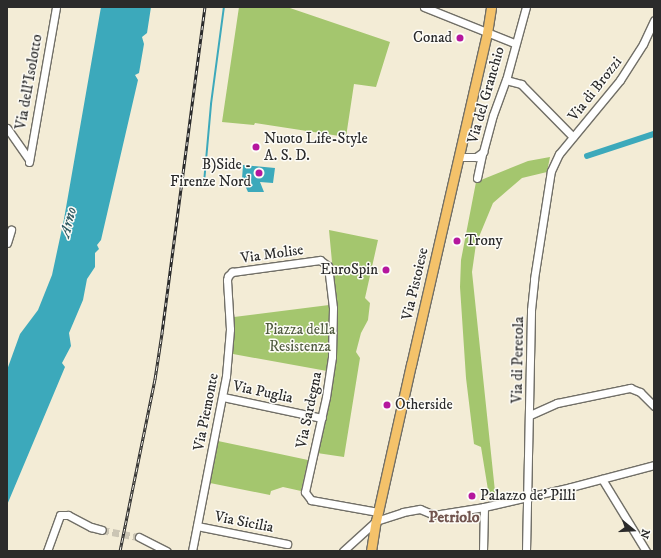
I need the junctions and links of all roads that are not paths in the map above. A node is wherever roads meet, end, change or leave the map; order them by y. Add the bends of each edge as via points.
1 (56, 7) edge
2 (424, 7) edge
3 (491, 7) edge
4 (496, 7) edge
5 (526, 7) edge
6 (654, 20) edge
7 (488, 29) junction
8 (514, 44) junction
9 (506, 80) junction
10 (7, 128) edge
11 (573, 137) junction
12 (482, 154) junction
13 (459, 157) junction
14 (551, 171) joint
15 (477, 178) dead end
16 (11, 230) dead end
17 (7, 243) edge
18 (320, 260) joint
19 (228, 276) joint
20 (223, 397) junction
21 (654, 406) edge
22 (530, 415) junction
23 (322, 418) junction
24 (654, 466) edge
25 (602, 479) junction
26 (527, 498) junction
27 (484, 506) junction
28 (377, 516) junction
29 (196, 526) junction
30 (102, 530) tunnel mouth
31 (138, 537) tunnel mouth
32 (287, 544) dead end
33 (47, 551) edge
34 (167, 551) edge
35 (192, 551) edge
36 (343, 551) edge
37 (371, 551) edge
38 (483, 551) edge
39 (526, 551) edge
40 (646, 551) edge

1 - 10 street, Via dell'Isolotto via 29,161
2 - 7 street, Via del Granchio
3 - 7 main road, Via Pistoiese
4 - 7 main road, Via Pistoiese
5 - 8 street, Via del Granchio
6 - 11 street, Via di Brozzi via 643,44 620,80
7 - 8 street, Via del Granchio
7 - 13 main road, Via Pistoiese
8 - 9 street, Via del Granchio
9 - 11 street via 521,84
9 - 12 street, Via del Granchio
11 - 14 street, Via di Brozzi via 559,154
12 - 13 street, Via del Granchio via 476,157
12 - 15 street, Via del Granchio
13 - 28 main road, Via Pistoiese
14 - 22 street, Via di Peretola via 532,300
16 - 17 street
18 - 19 street, Via Molise via 232,272
18 - 23 street, Via Sardegna via 329,268 334,324 330,372
19 - 20 street, Via Piemonte via 229,346
20 - 23 street, Via Puglia
20 - 29 street, Via Piemonte
21 - 22 street via 640,392 630,388 557,403
22 - 26 street, Via di Peretola
23 - 28 street, Via Sardegna via 305,489 306,496 311,500
24 - 25 street
25 - 26 street
25 - 40 street
26 - 27 street
26 - 39 street, Via di Peretola
27 - 28 street via 434,515 421,509
27 - 38 street
28 - 36 street
28 - 37 main road, Via Pistoiese
29 - 32 street, Via Sicilia
29 - 35 street, Via Piemonte
30 - 33 street via 68,515 60,515
31 - 34 street

